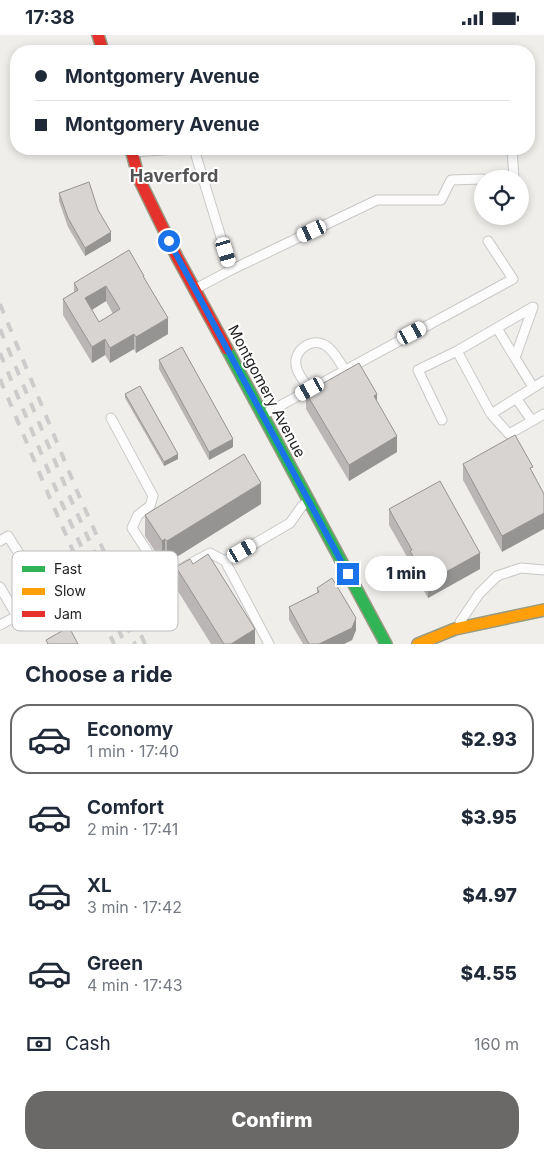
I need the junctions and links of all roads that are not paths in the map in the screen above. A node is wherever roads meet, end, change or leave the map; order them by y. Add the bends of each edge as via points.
1 (132, 155) edge
2 (196, 155) edge
3 (512, 155) edge
4 (513, 170) edge
5 (474, 179) edge
6 (488, 241) dead end
7 (231, 269) junction
8 (194, 289) junction
9 (497, 328) junction
10 (457, 351) junction
11 (515, 358) junction
12 (345, 370) junction
13 (544, 381) edge
14 (533, 387) junction
15 (310, 389) junction
16 (516, 397) junction
17 (491, 414) junction
18 (262, 415) junction
19 (544, 415) edge
20 (111, 418) dead end
21 (442, 420) dead end
22 (532, 421) junction
23 (308, 501) junction
24 (0, 541) edge
25 (17, 551) edge
26 (147, 551) edge
27 (226, 561) junction
28 (544, 569) edge
29 (178, 570) edge
30 (0, 587) edge
31 (12, 610) edge
32 (544, 610) edge
33 (12, 619) edge
34 (0, 625) edge
35 (455, 629) junction
36 (269, 644) edge
37 (386, 644) edge
38 (418, 644) edge

1 - 8 main road, Montgomery Avenue via 139,179
2 - 7 lane
3 - 4 lane
5 - 7 lane via 451,180 441,200 377,200
6 - 12 lane via 513,279
7 - 8 lane
8 - 18 main road, Montgomery Avenue
9 - 10 lane
9 - 11 lane
9 - 11 lane via 533,307
10 - 17 lane
10 - 21 lane via 418,370
11 - 14 lane
12 - 15 lane
12 - 15 lane via 326,345 312,343 305,346 300,350 296,363
13 - 14 lane
14 - 16 lane
15 - 18 lane
16 - 17 lane
16 - 22 lane
17 - 22 lane via 509,434
18 - 23 main road, Montgomery Avenue
19 - 22 lane
20 - 26 lane via 152,496 150,506 138,515 132,528
23 - 27 lane via 290,523
23 - 37 main road, Montgomery Avenue
24 - 25 lane via 8,536
27 - 29 lane via 210,553
27 - 36 lane
28 - 35 lane via 520,568 497,576 479,594
30 - 31 lane
32 - 35 main road
33 - 34 lane
35 - 38 main road

